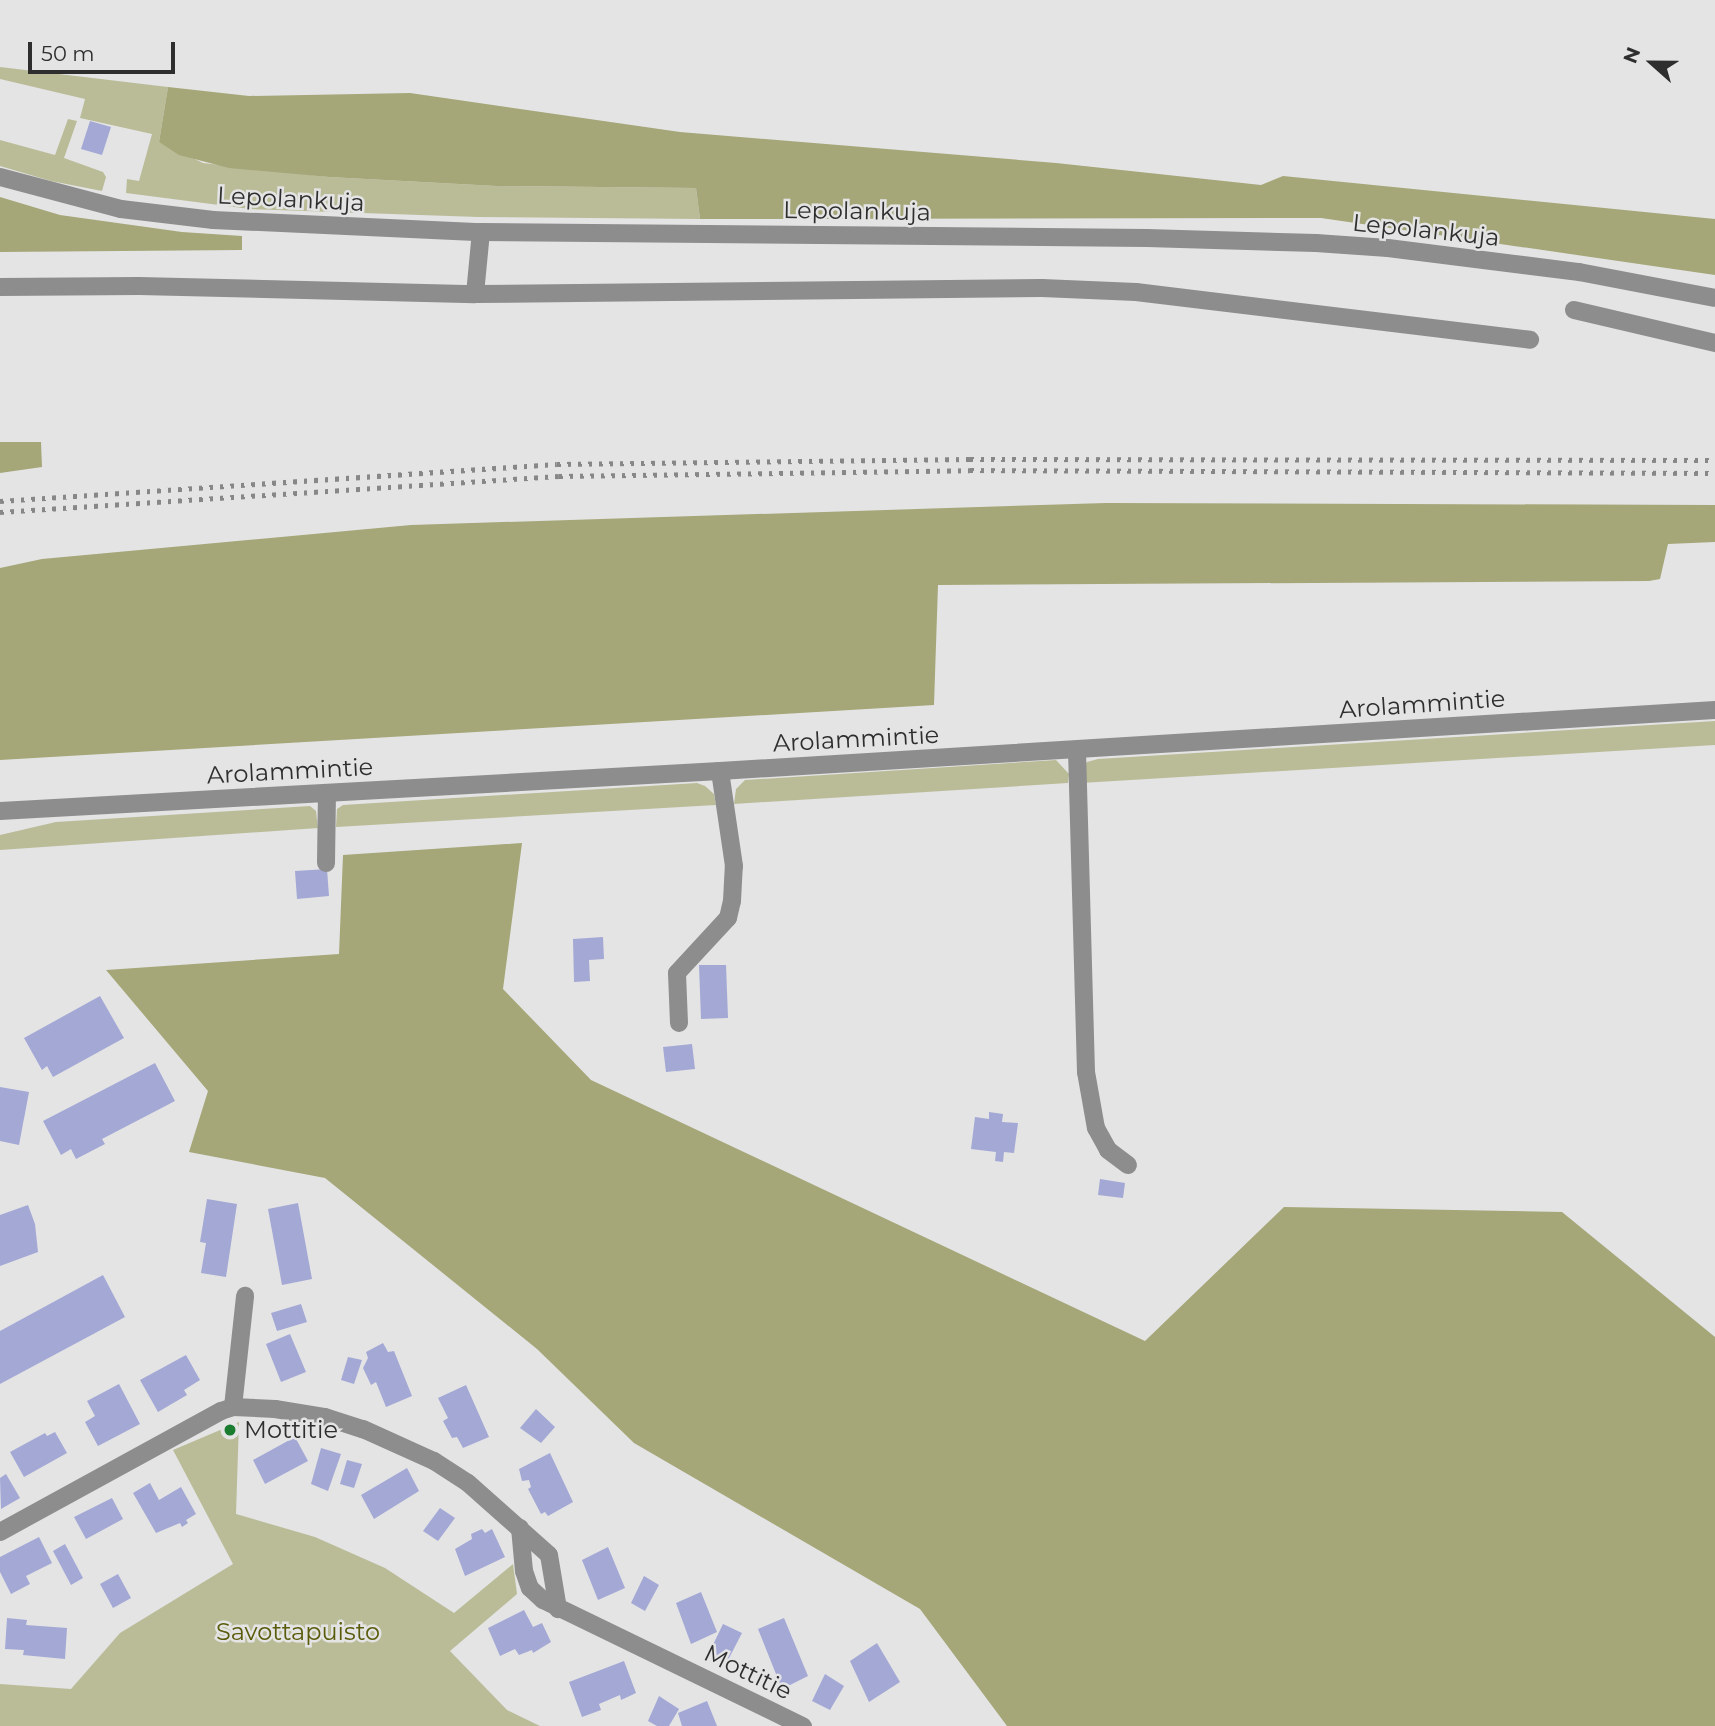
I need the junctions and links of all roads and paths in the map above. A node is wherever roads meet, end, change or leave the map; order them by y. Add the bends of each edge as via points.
1 (0, 177) edge
2 (481, 232) junction
3 (0, 287) edge
4 (475, 294) junction
5 (1715, 298) edge
6 (1574, 310) dead end
7 (1530, 340) dead end
8 (1715, 343) edge
9 (1715, 710) edge
10 (1077, 750) junction
11 (720, 771) junction
12 (327, 793) junction
13 (0, 811) edge
14 (326, 863) dead end
15 (679, 1023) dead end
16 (1128, 1165) dead end
17 (245, 1296) dead end
18 (233, 1407) junction
19 (520, 1528) junction
20 (0, 1532) edge
21 (558, 1609) junction
22 (803, 1726) edge

1 - 2 street, Lepolankuja via 121,209 167,215
2 - 4 street
2 - 5 street, Lepolankuja via 1316,243 1580,272
3 - 4 street
4 - 7 street via 1123,291
6 - 8 street
9 - 10 street, Arolammintie
10 - 11 street, Arolammintie
10 - 16 street via 1086,1072 1096,1128 1108,1150
11 - 12 street, Arolammintie
11 - 15 street via 734,866 732,901 728,918 677,973
12 - 13 street, Arolammintie
12 - 14 street
17 - 18 street
18 - 19 street via 325,1417 399,1442 468,1483
18 - 20 street
19 - 21 street via 549,1555
19 - 21 street, Mottitie via 530,1588
21 - 22 street, Mottitie

